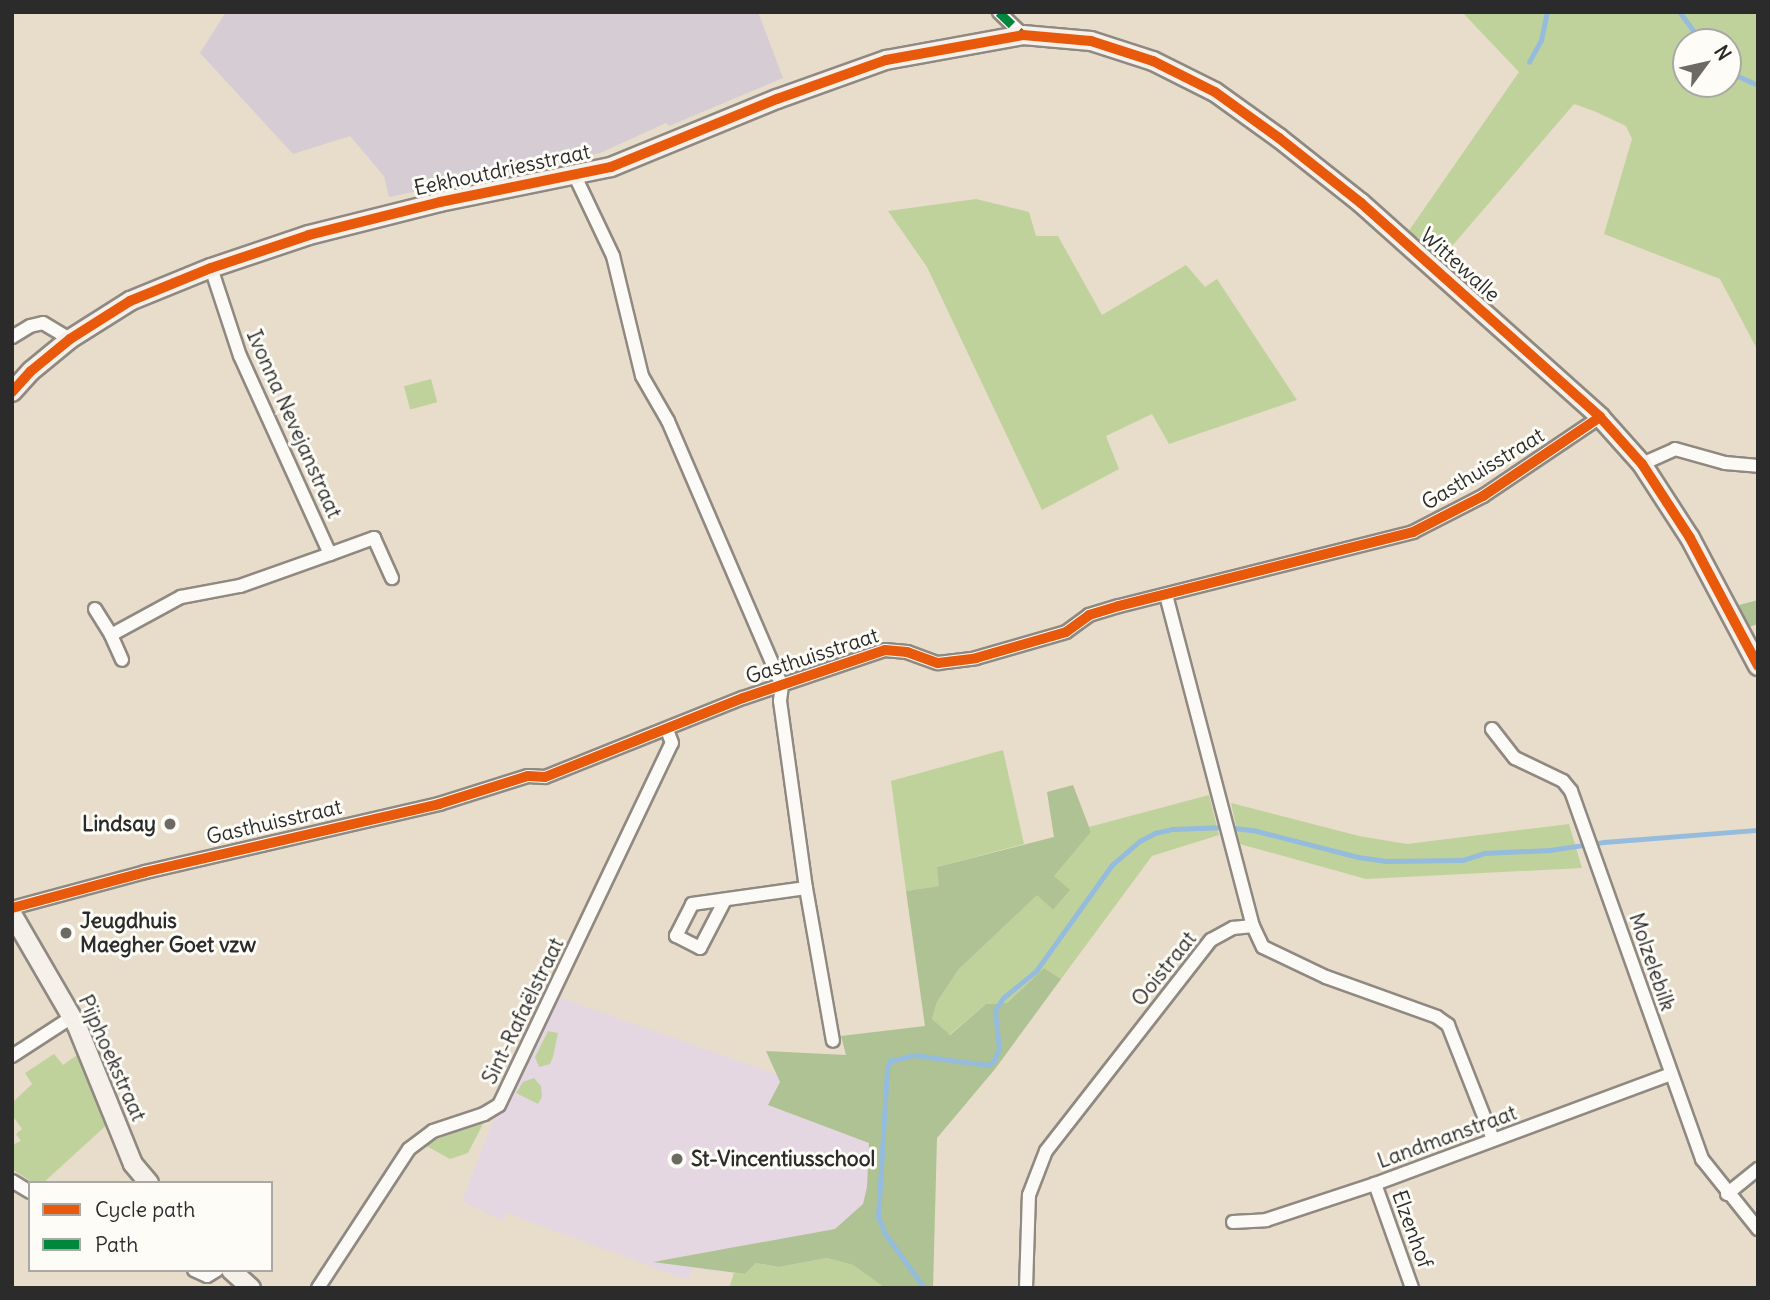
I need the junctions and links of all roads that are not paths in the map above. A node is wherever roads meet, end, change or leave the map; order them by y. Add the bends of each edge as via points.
1 (999, 12) edge
2 (1023, 35) junction
3 (575, 176) junction
4 (212, 268) junction
5 (12, 337) edge
6 (70, 339) junction
7 (12, 392) edge
8 (1600, 417) junction
9 (1642, 464) junction
10 (1758, 466) edge
11 (330, 554) junction
12 (391, 578) dead end
13 (1166, 595) junction
14 (95, 609) dead end
15 (111, 635) junction
16 (122, 660) dead end
17 (1758, 666) edge
18 (782, 687) junction
19 (1492, 729) dead end
20 (667, 730) junction
21 (806, 888) junction
22 (724, 900) dead end
23 (12, 908) edge
24 (12, 914) edge
25 (1253, 926) junction
26 (72, 1017) junction
27 (833, 1041) dead end
28 (12, 1056) edge
29 (1671, 1074) junction
30 (1493, 1139) junction
31 (1758, 1169) edge
32 (12, 1181) edge
33 (147, 1181) edge
34 (1375, 1184) junction
35 (28, 1191) edge
36 (1727, 1194) junction
37 (1233, 1222) dead end
38 (1758, 1229) edge
39 (318, 1288) edge
40 (1026, 1288) edge
41 (1412, 1288) edge

1 - 2 street
2 - 3 street, Eekhoutdriesstraat via 886,60 611,167
2 - 8 street, Wittewalle via 1091,41 1153,61 1214,92 1361,203
3 - 4 street, Eekhoutdriesstraat via 350,223
3 - 18 street, Gasthuisstraat via 613,256 642,376 668,421
4 - 6 street, Eekhoutdriesstraat via 130,301
4 - 11 street, Ivonna Nevejanstraat via 240,356
5 - 6 street via 43,323
6 - 7 street, Eekhoutdriesstraat
8 - 9 street, Wittewalle
8 - 13 street, Gasthuisstraat via 1483,496 1413,532
9 - 10 street via 1675,449 1725,463
9 - 17 street, Wittewalle via 1690,538
11 - 12 street via 374,538
11 - 15 street via 240,586 181,597
13 - 18 street, Gasthuisstraat via 1089,615 1066,632 976,658 938,663 885,650
13 - 25 street
14 - 15 street
15 - 16 street
18 - 20 street, Gasthuisstraat
18 - 21 street via 780,701
19 - 29 street, Molzelebilk via 1515,758 1563,781 1571,791
20 - 23 street, Gasthuisstraat via 545,777 528,776 439,804 145,872
20 - 39 street, Sint-Rafaëlstraat via 672,743 499,1105 433,1131 409,1149
21 - 22 street
21 - 27 street
24 - 26 street, Pijphoekstraat
25 - 30 street via 1263,947 1295,964 1413,1007 1448,1025
25 - 40 street, Ooistraat via 1233,928 1211,940 1046,1151 1029,1195
26 - 28 street
26 - 33 street, Pijphoekstraat via 133,1164
29 - 30 street, Landmanstraat
29 - 36 street, Molzelebilk via 1702,1159
30 - 34 street, Landmanstraat
31 - 36 street
32 - 35 street
34 - 37 street, Landmanstraat via 1266,1220
34 - 41 street, Elzenhof
36 - 38 street, Molzelebilk

